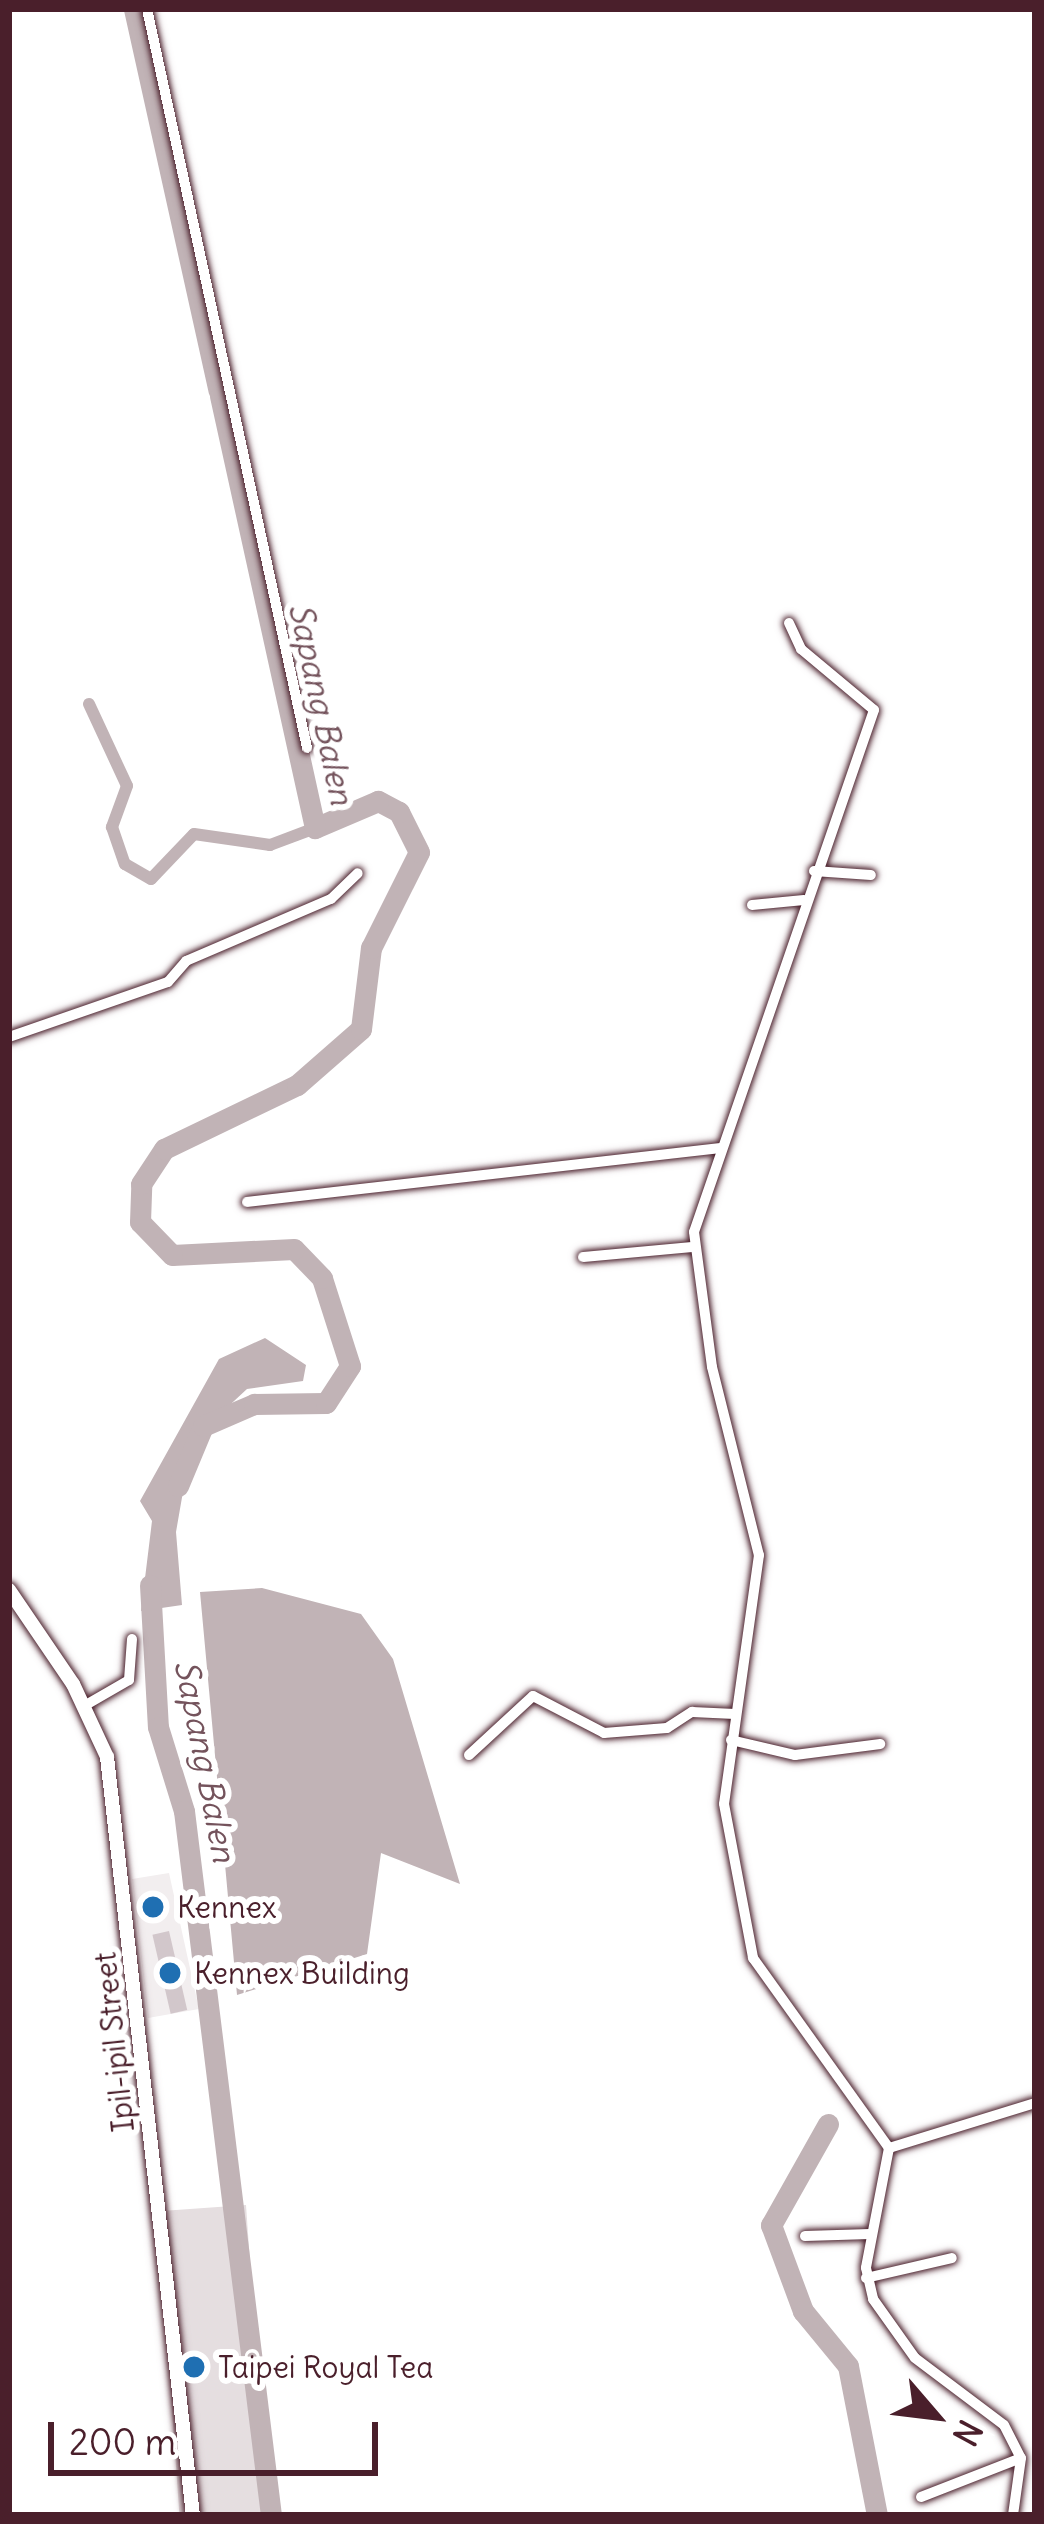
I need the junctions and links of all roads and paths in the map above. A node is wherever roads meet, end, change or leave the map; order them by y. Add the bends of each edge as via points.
1 (147, 9) edge
2 (789, 622) dead end
3 (308, 748) dead end
4 (814, 871) junction
5 (358, 873) dead end
6 (871, 875) dead end
7 (804, 900) junction
8 (752, 905) dead end
9 (9, 1037) edge
10 (720, 1148) junction
11 (247, 1202) dead end
12 (693, 1247) junction
13 (583, 1257) dead end
14 (9, 1590) edge
15 (132, 1639) dead end
16 (85, 1706) junction
17 (735, 1714) junction
18 (731, 1739) junction
19 (880, 1744) dead end
20 (469, 1755) dead end
21 (1035, 2103) edge
22 (889, 2148) junction
23 (870, 2234) junction
24 (805, 2236) dead end
25 (952, 2258) dead end
26 (866, 2278) junction
27 (1021, 2458) junction
28 (921, 2497) dead end
29 (193, 2515) edge
30 (1013, 2515) edge

1 - 3 street
2 - 4 street via 800,649 874,710
4 - 6 street
4 - 7 street
5 - 9 street via 331,898 186,961 169,982
7 - 8 street
7 - 10 street
10 - 11 street
10 - 12 street
12 - 13 street
12 - 17 street via 737,1487 759,1555
14 - 16 street, Ipil-ipil Street
15 - 16 street via 129,1680
16 - 29 street, Ipil-ipil Street via 107,1757 119,1828
17 - 18 street
17 - 20 street via 692,1712 667,1728 604,1733 533,1696
18 - 19 street via 796,1755
18 - 22 street via 726,1830 754,1958
21 - 22 street
22 - 23 street
23 - 24 street
23 - 26 street
25 - 26 street
26 - 27 street via 890,2332 989,2408
27 - 28 street
27 - 30 street

